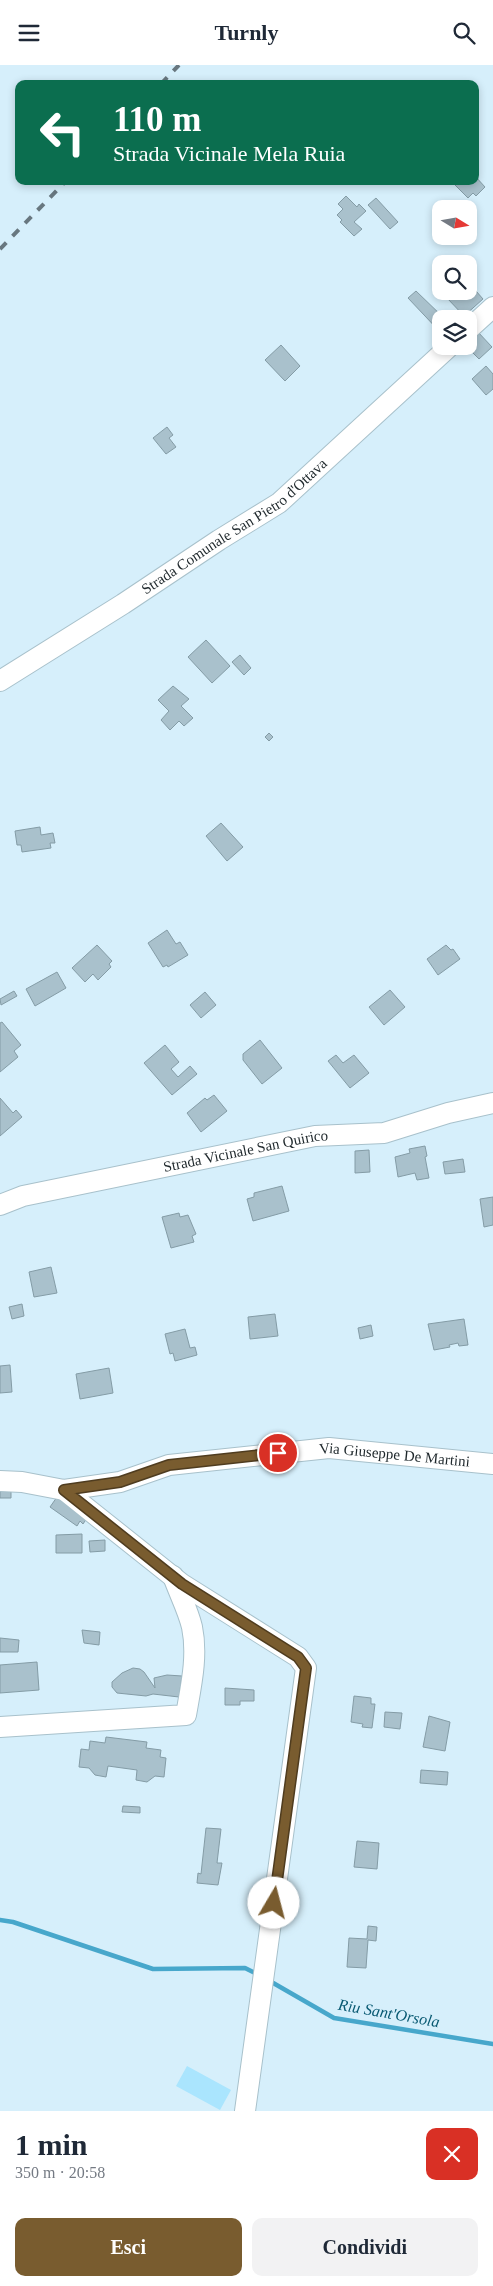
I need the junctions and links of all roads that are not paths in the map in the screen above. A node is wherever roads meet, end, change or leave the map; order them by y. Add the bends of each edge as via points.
1 (493, 307) edge
2 (477, 322) edge
3 (440, 355) edge
4 (0, 681) edge
5 (493, 1103) edge
6 (0, 1205) edge
7 (493, 1464) edge
8 (0, 1481) edge
9 (64, 1490) junction
10 (172, 1577) junction
11 (0, 1727) edge
12 (246, 2111) edge

1 - 2 street
3 - 4 street, Strada Comunale San Pietro d'Ottava via 279,503
5 - 6 street, Strada Vicinale San Quirico via 384,1133 315,1136 23,1196
7 - 9 street, Via Giuseppe De Martini via 329,1448 169,1465 120,1482
8 - 9 street, Via Giuseppe De Martini
9 - 10 street
10 - 11 street via 194,1641 186,1715
10 - 12 street via 298,1657 306,1668

